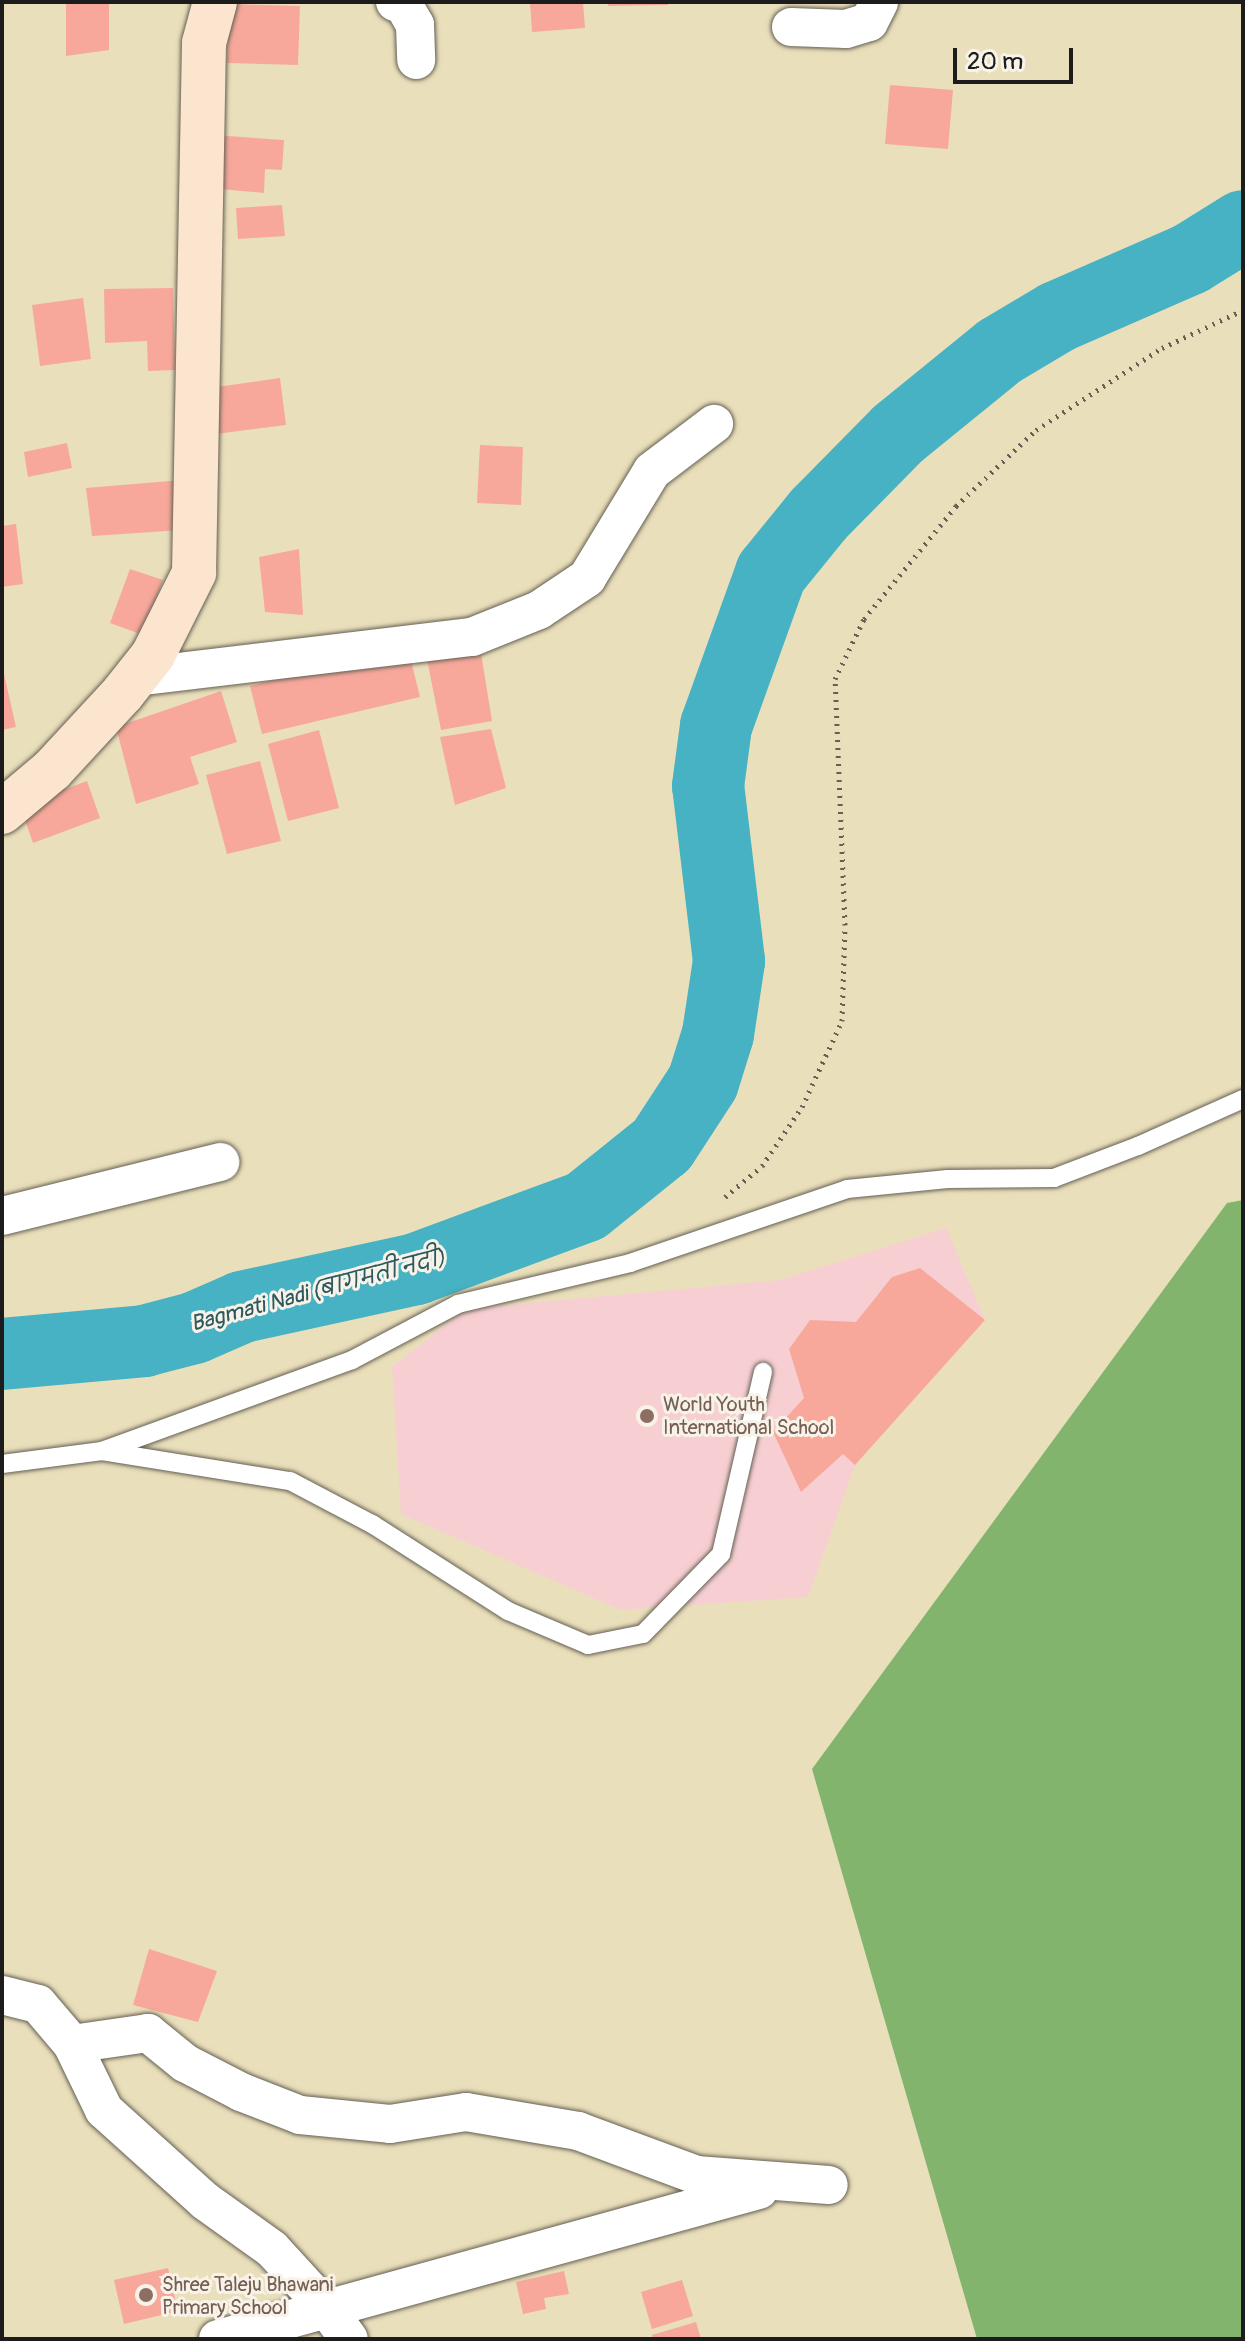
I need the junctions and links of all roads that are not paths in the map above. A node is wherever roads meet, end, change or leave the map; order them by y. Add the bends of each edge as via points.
1 (215, 2) edge
2 (395, 2) edge
3 (879, 2) edge
4 (791, 27) dead end
5 (416, 60) dead end
6 (714, 424) dead end
7 (136, 677) junction
8 (2, 812) edge
9 (1243, 1099) edge
10 (220, 1162) dead end
11 (2, 1216) edge
12 (763, 1372) dead end
13 (102, 1451) junction
14 (2, 1464) edge
15 (2, 1995) edge
16 (72, 2044) junction
17 (786, 2182) junction
18 (829, 2185) dead end
19 (338, 2324) edge
20 (218, 2339) edge

1 - 7 street via 204,58 194,573 153,655
2 - 5 street via 403,4 415,25
3 - 4 street via 869,22 846,29
6 - 7 street via 652,471 587,578 539,610 472,637
7 - 8 street via 52,770
9 - 13 lane via 1054,1178 948,1179 847,1189 630,1263 458,1304 352,1360
10 - 11 street
12 - 13 lane via 721,1554 643,1634 588,1645 508,1611 372,1524 290,1481
13 - 14 lane
15 - 16 street via 38,2004
16 - 17 street via 148,2033 185,2063 300,2115 390,2124 466,2112 578,2131 696,2175
16 - 19 street via 104,2110 205,2201 272,2249
17 - 18 street
17 - 19 street
19 - 20 street

